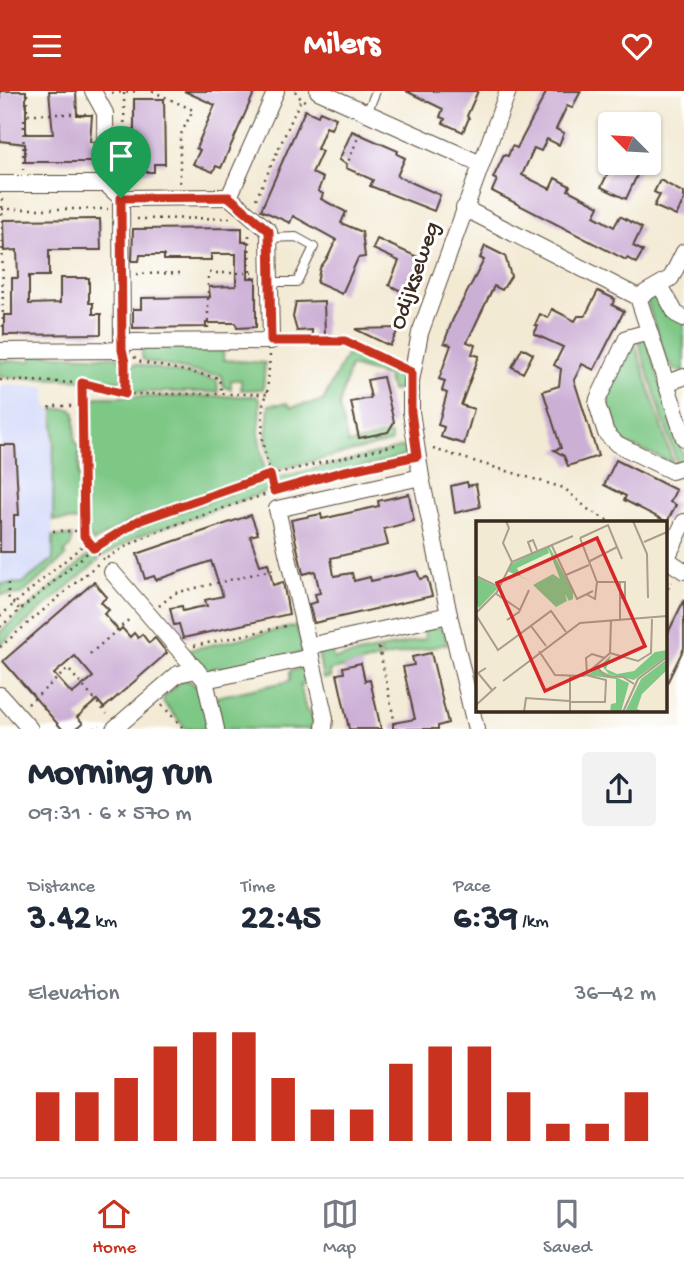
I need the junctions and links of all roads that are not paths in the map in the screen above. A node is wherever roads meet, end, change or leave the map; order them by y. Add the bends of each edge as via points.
1 (276, 91) edge
2 (318, 91) edge
3 (376, 91) edge
4 (508, 91) edge
5 (93, 92) edge
6 (364, 119) junction
7 (481, 164) junction
8 (1, 184) edge
9 (106, 184) junction
10 (229, 197) junction
11 (121, 198) junction
12 (464, 208) junction
13 (269, 238) junction
14 (684, 252) edge
15 (270, 277) junction
16 (660, 285) junction
17 (638, 297) junction
18 (684, 318) edge
19 (649, 332) junction
20 (122, 346) junction
21 (0, 351) edge
22 (684, 377) edge
23 (666, 383) junction
24 (678, 399) edge
25 (684, 438) edge
26 (684, 467) edge
27 (421, 477) junction
28 (684, 522) edge
29 (666, 560) edge
30 (684, 571) edge
31 (112, 572) dead end
32 (449, 615) junction
33 (310, 651) junction
34 (476, 663) edge
35 (461, 666) junction
36 (201, 675) junction
37 (0, 695) edge
38 (112, 723) edge
39 (24, 724) edge
40 (216, 729) edge
41 (324, 729) edge
42 (476, 729) edge

1 - 10 street
2 - 6 street
3 - 6 lane
4 - 7 street, Odijkseweg
5 - 9 street via 105,114
6 - 7 street
7 - 12 street, Odijkseweg
8 - 9 street
9 - 11 street
10 - 11 street
10 - 13 street via 269,231
11 - 20 street
12 - 17 street
12 - 27 street, Odijkseweg via 411,372 411,412
13 - 15 street
13 - 15 lane via 296,237 314,247 298,282
14 - 16 street via 671,278
15 - 20 street via 271,341
16 - 17 street
16 - 18 street via 676,314
17 - 19 street
19 - 23 street
19 - 26 street via 627,338 597,404 606,433 617,444 672,471
20 - 21 street
22 - 23 street
23 - 24 street
24 - 25 street
27 - 32 street, Odijkseweg
27 - 33 street via 278,509
28 - 29 street
29 - 30 street
31 - 36 street
32 - 33 street
32 - 35 street, Odijkseweg
33 - 36 street
33 - 41 street
34 - 35 street
35 - 42 street, Odijkseweg
36 - 38 street via 178,674
36 - 40 street
37 - 39 street

